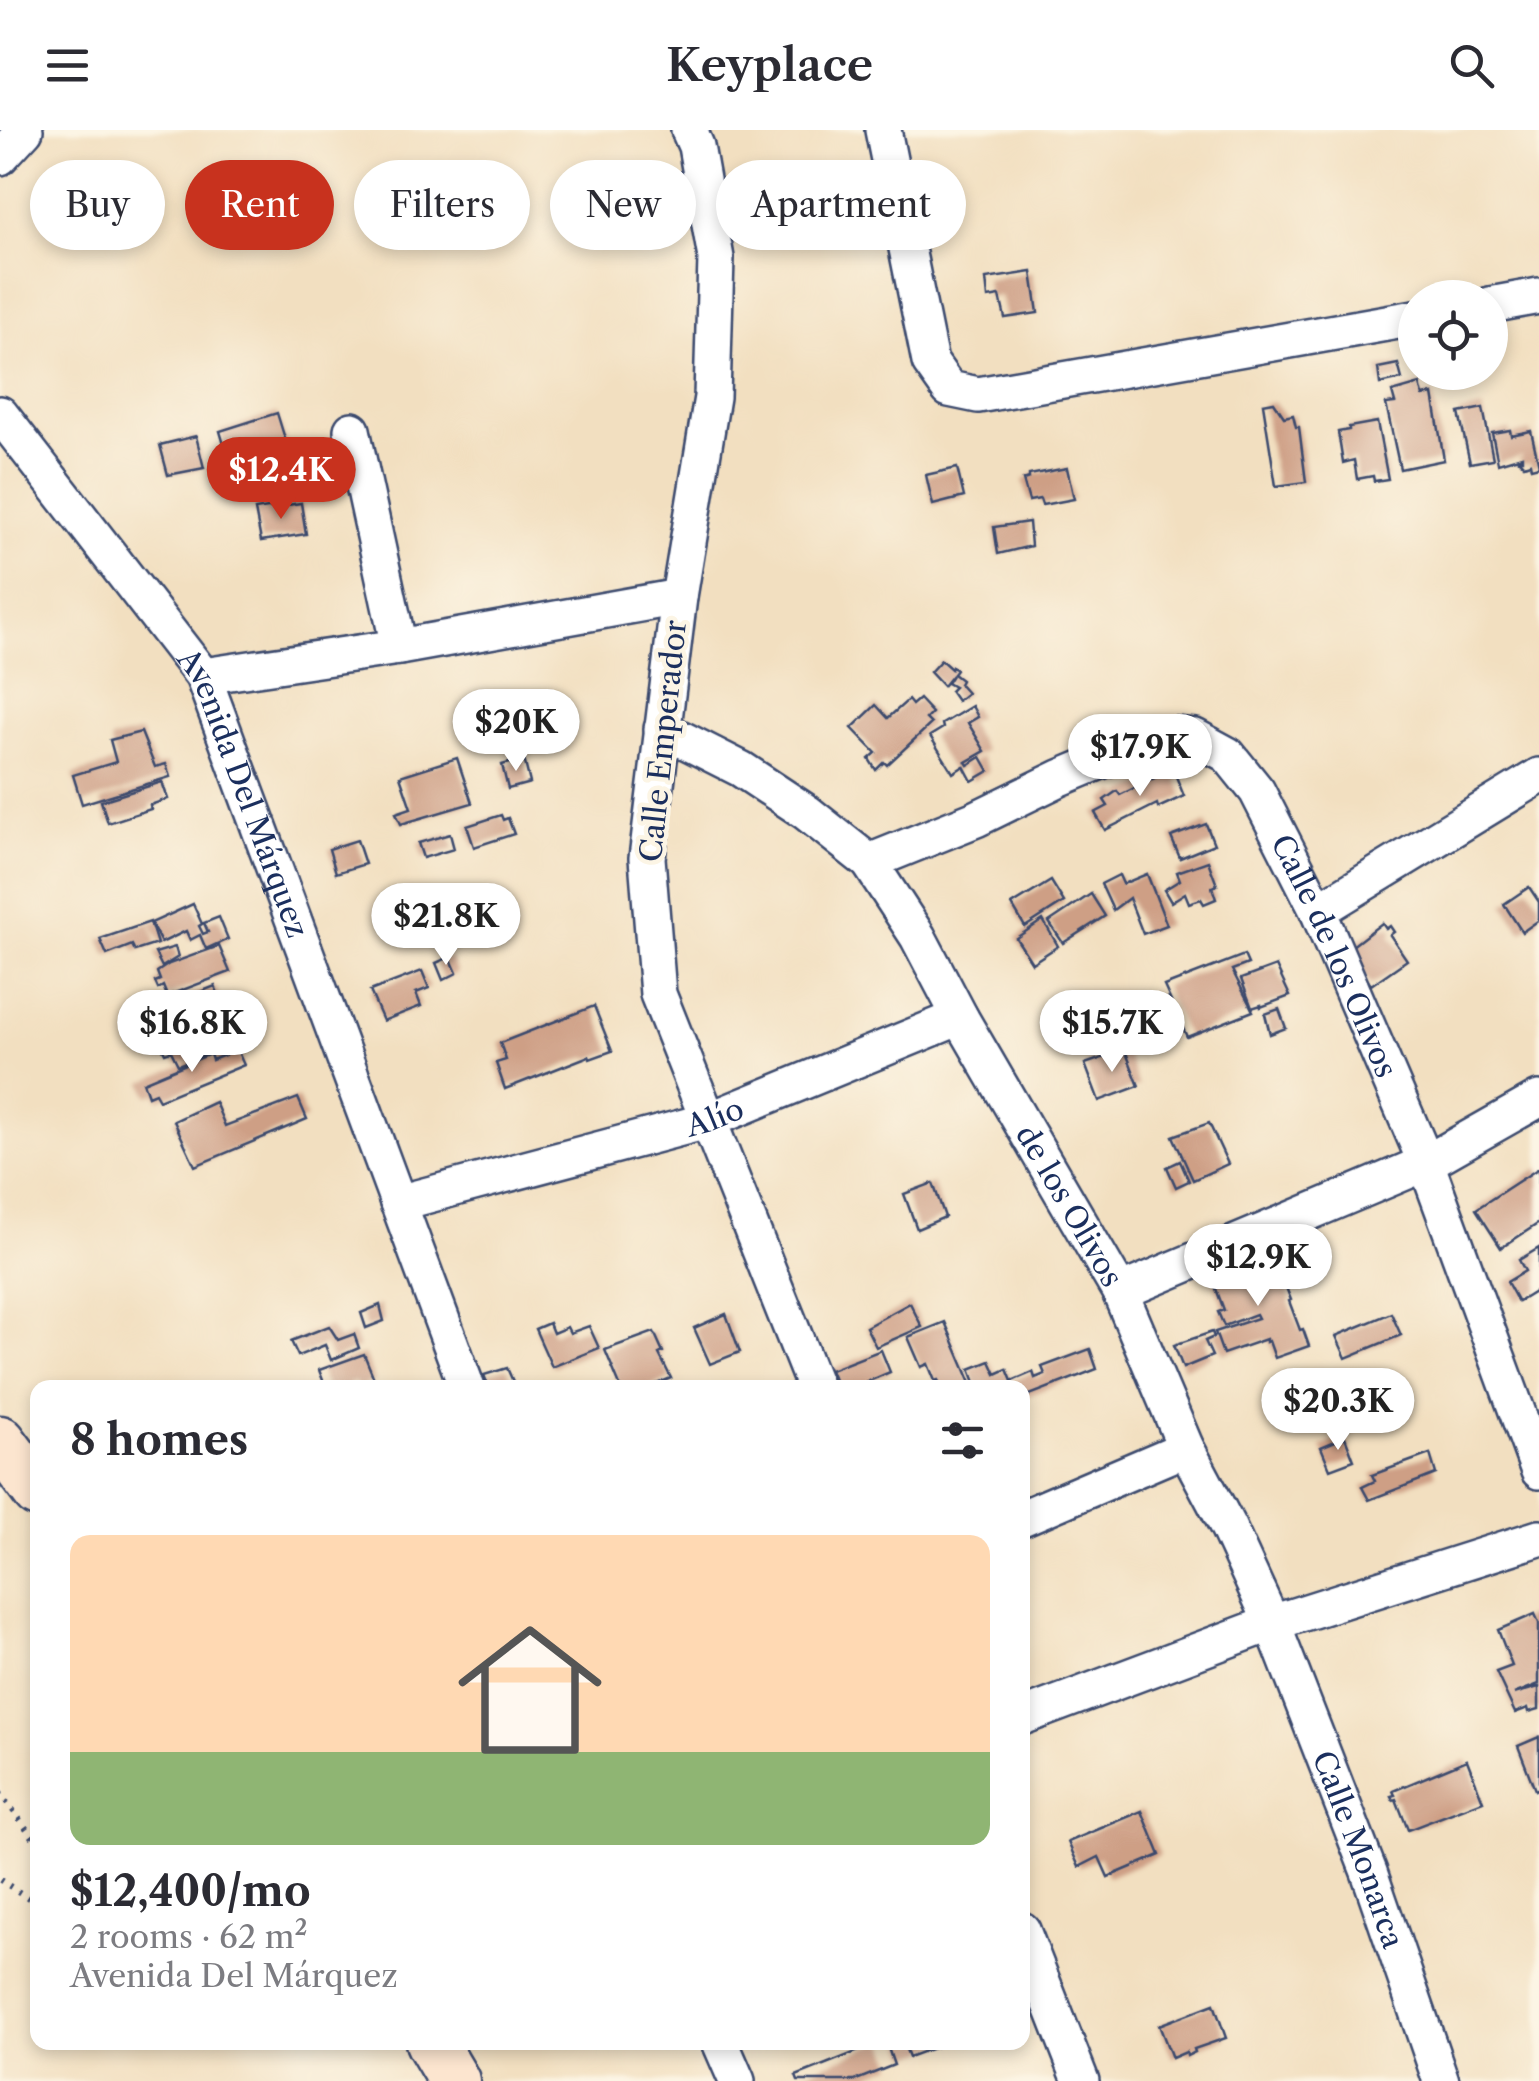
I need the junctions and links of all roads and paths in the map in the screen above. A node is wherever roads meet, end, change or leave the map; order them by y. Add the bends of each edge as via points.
1 (25, 130) edge
2 (689, 130) edge
3 (883, 130) edge
4 (0, 157) edge
5 (1539, 296) edge
6 (1508, 302) edge
7 (1398, 321) edge
8 (0, 414) edge
9 (352, 430) dead end
10 (679, 597) junction
11 (398, 647) junction
12 (203, 676) junction
13 (662, 728) junction
14 (1539, 776) edge
15 (870, 862) junction
16 (1318, 912) junction
17 (960, 1017) junction
18 (1539, 1099) edge
19 (706, 1121) junction
20 (1426, 1164) junction
21 (398, 1203) junction
22 (1120, 1292) junction
23 (465, 1380) edge
24 (812, 1380) edge
25 (0, 1441) edge
26 (1186, 1448) junction
27 (1539, 1471) edge
28 (30, 1481) edge
29 (1030, 1515) edge
30 (1539, 1538) edge
31 (1272, 1623) junction
32 (1030, 1714) edge
33 (0, 1793) edge
34 (30, 1833) edge
35 (0, 1880) edge
36 (30, 1899) edge
37 (1030, 1951) edge
38 (436, 2050) edge
39 (723, 2050) edge
40 (454, 2081) edge
41 (737, 2081) edge
42 (1080, 2081) edge
43 (1441, 2081) edge

1 - 4 street
2 - 10 street, Calle Emperador via 716,258 712,397
3 - 7 street via 930,362 950,389 978,395
5 - 6 street
8 - 12 street, Avenida Del Márquez
9 - 11 street
10 - 11 street
10 - 13 street, Calle Emperador
11 - 12 street
12 - 21 street, Avenida Del Márquez
13 - 15 street, de los Olivos via 741,769
13 - 19 street, Calle Emperador via 647,858 658,994
14 - 16 street
15 - 16 street, Calle de los Olivos via 1146,742 1184,736 1228,755 1257,792
15 - 17 street, de los Olivos
16 - 20 street, Calle de los Olivos
17 - 19 street, Alío
17 - 22 street, de los Olivos
18 - 20 street
19 - 21 street, Alío
19 - 24 street, Calle Emperador
20 - 22 street
20 - 27 street, Calle de los Olivos
21 - 23 street, Avenida Del Márquez
22 - 26 street, de los Olivos
25 - 28 street
26 - 29 street
26 - 31 street, de los Olivos
30 - 31 street
31 - 32 street
31 - 43 street, Calle Monarca via 1370,1872
33 - 34 path
35 - 36 path
37 - 42 street
38 - 40 street
39 - 41 street

